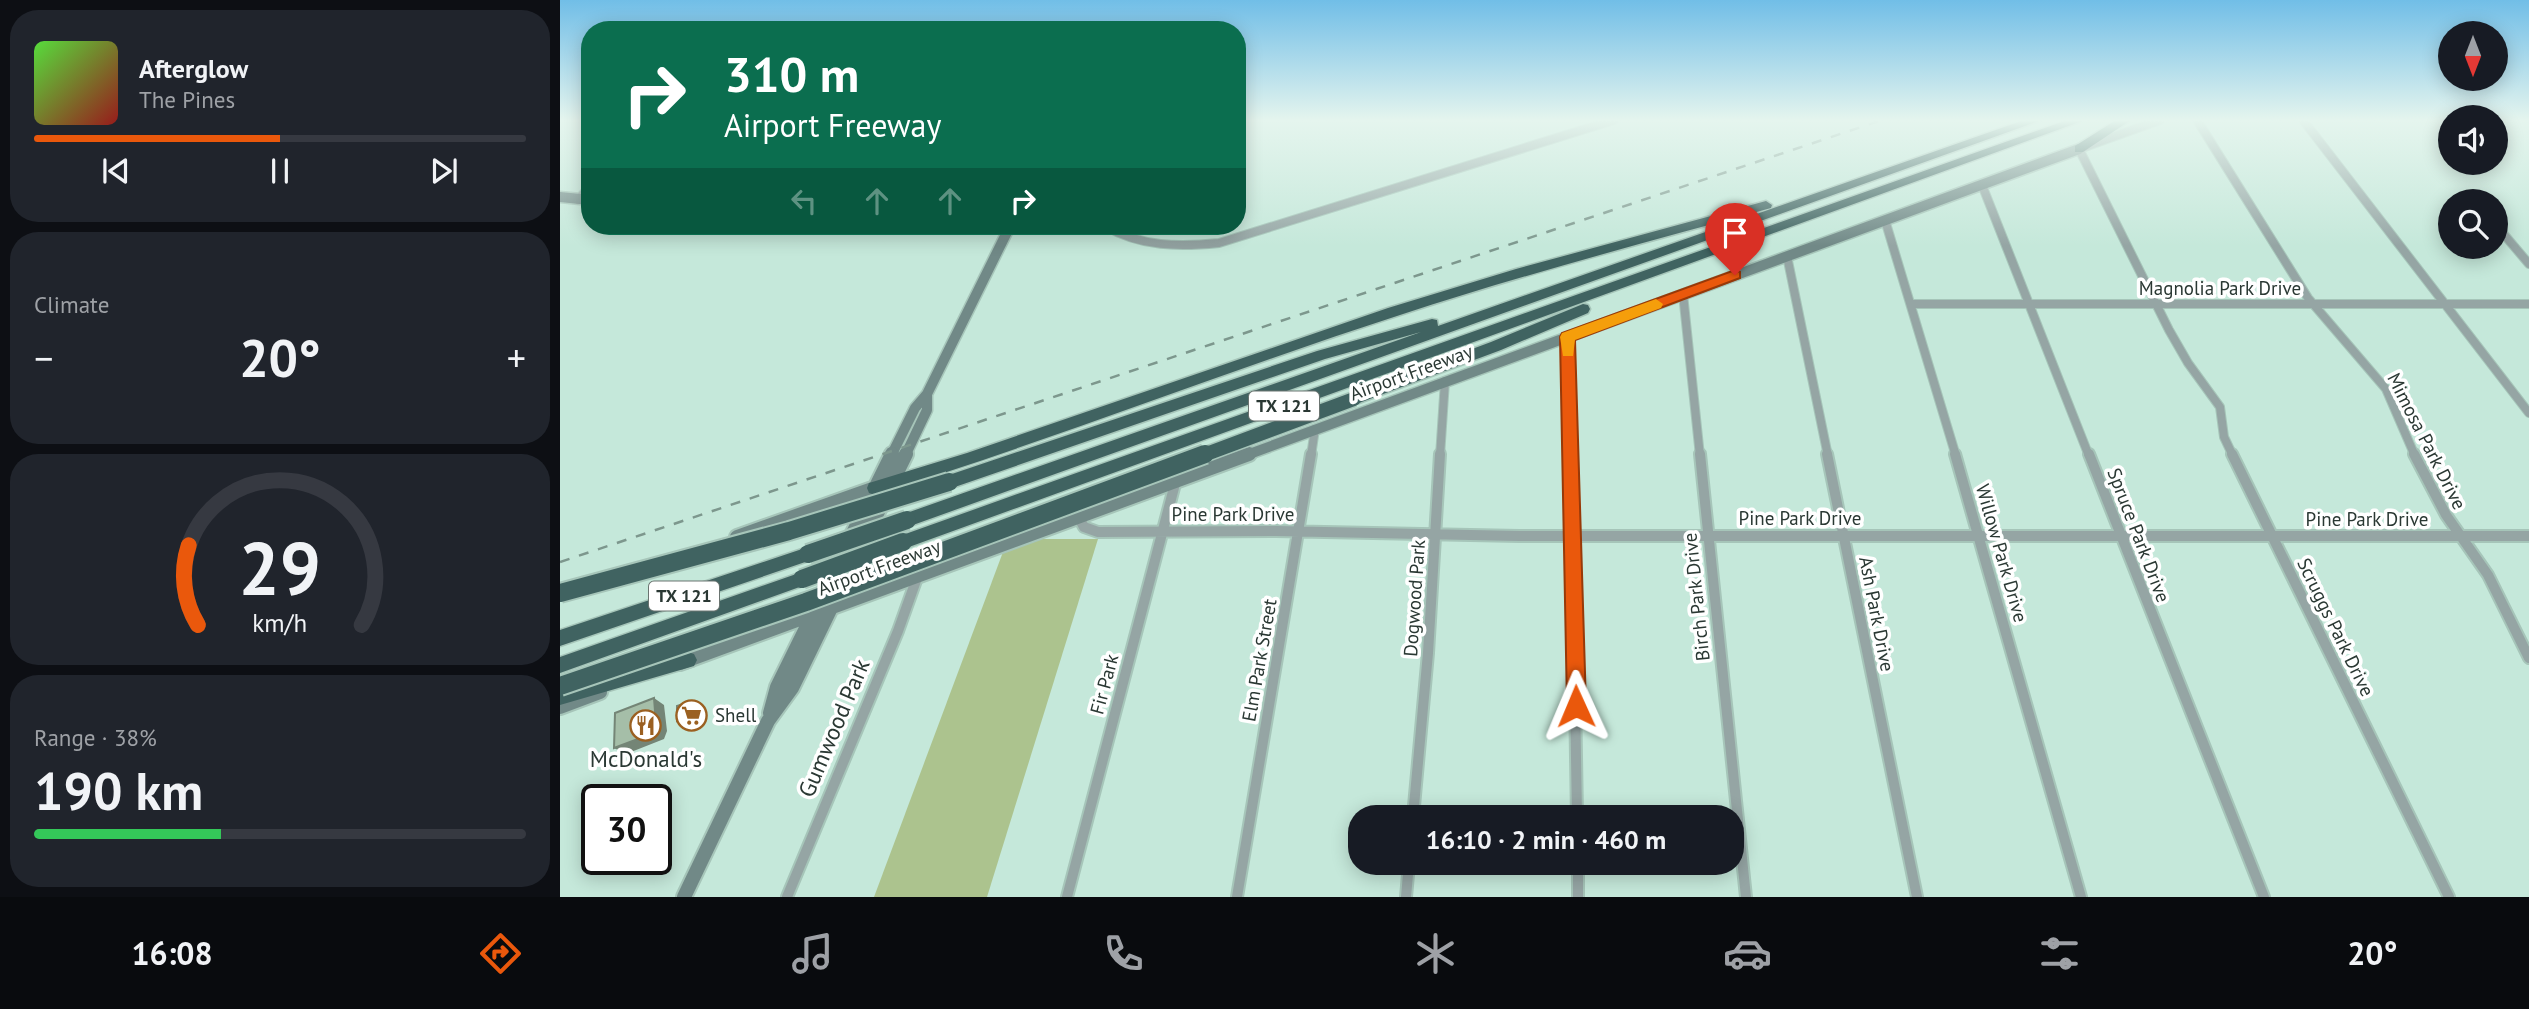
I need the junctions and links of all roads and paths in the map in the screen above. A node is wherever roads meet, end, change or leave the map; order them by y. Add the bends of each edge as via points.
1 (1480, 162) edge
2 (1915, 162) edge
3 (1963, 162) edge
4 (2044, 162) edge
5 (2085, 162) edge
6 (2223, 162) edge
7 (2335, 162) edge
8 (1903, 166) junction
9 (1982, 185) junction
10 (581, 196) edge
11 (560, 197) edge
12 (578, 200) junction
13 (560, 205) edge
14 (1885, 220) junction
15 (1006, 235) edge
16 (1125, 235) edge
17 (1245, 235) edge
18 (1246, 235) edge
19 (2508, 239) edge
20 (1787, 256) junction
21 (2529, 264) edge
22 (1665, 269) junction
23 (1566, 287) junction
24 (1683, 294) junction
25 (2030, 303) junction
26 (2156, 303) junction
27 (1911, 304) junction
28 (2313, 304) junction
29 (2443, 304) junction
30 (2529, 304) edge
31 (1567, 337) junction
32 (1446, 382) junction
33 (2529, 413) edge
34 (1315, 429) junction
35 (1176, 480) junction
36 (883, 485) junction
37 (1078, 516) junction
38 (1298, 531) junction
39 (1163, 532) junction
40 (1437, 535) junction
41 (1707, 535) junction
42 (1574, 536) junction
43 (1843, 536) junction
44 (1980, 536) junction
45 (2462, 536) junction
46 (2529, 536) edge
47 (2120, 537) junction
48 (2273, 537) junction
49 (918, 575) junction
50 (560, 593) edge
51 (560, 600) edge
52 (831, 607) junction
53 (813, 614) junction
54 (560, 638) edge
55 (2529, 658) edge
56 (688, 660) junction
57 (560, 666) edge
58 (560, 686) edge
59 (560, 696) edge
60 (560, 707) edge
61 (768, 721) junction
62 (1414, 805) edge
63 (1577, 805) edge
64 (1408, 875) edge
65 (1578, 875) edge
66 (684, 897) edge
67 (787, 897) edge
68 (1067, 897) edge
69 (1237, 897) edge
70 (1406, 897) edge
71 (1578, 897) edge
72 (1746, 897) edge
73 (1917, 897) edge
74 (2081, 897) edge
75 (2264, 897) edge
76 (2449, 897) edge

1 - 18 street
2 - 8 highway, Airport Freeway / TX 121
3 - 22 highway, Airport Freeway / TX 121
4 - 9 main road, Airport Freeway
5 - 26 street, Scruggs Park Drive
6 - 28 street, Mimosa Park Drive
7 - 29 street
8 - 23 highway, Airport Freeway / TX 121
8 - 36 highway via 1876,170 1393,312
9 - 14 main road, Airport Freeway
9 - 25 street, Spruce Park Drive
10 - 12 street
11 - 12 main road
12 - 13 main road
14 - 20 main road, Airport Freeway
14 - 27 street, Willow Park Drive
15 - 36 main road via 927,394 915,408
16 - 17 street via 1138,241 1185,246
19 - 21 street
20 - 24 main road, Airport Freeway
20 - 43 street, Ash Park Drive
22 - 57 highway, Airport Freeway / TX 121, bridge
22 - 58 highway, bridge via 1629,290 1354,399 806,602
23 - 50 highway, bridge via 1322,355 949,482 789,531
23 - 54 highway, Airport Freeway / TX 121, bridge
24 - 31 main road, Airport Freeway
24 - 41 street, Birch Park Drive
25 - 26 street, Magnolia Park Drive
25 - 27 street, Magnolia Park Drive
25 - 47 street, Spruce Park Drive
26 - 28 street, Magnolia Park Drive
26 - 48 street, Scruggs Park Drive via 2188,363 2220,407 2224,436
27 - 44 street, Willow Park Drive
28 - 29 street, Magnolia Park Drive
28 - 45 street, Mimosa Park Drive via 2386,389 2422,473
29 - 30 street, Magnolia Park Drive
29 - 33 street
31 - 32 main road, Airport Freeway
31 - 42 street
32 - 34 main road, Airport Freeway
32 - 40 street, Dogwood Park
34 - 35 main road, Airport Freeway
34 - 38 street, Elm Park Street
35 - 37 main road, Airport Freeway
35 - 39 street, Fir Park
36 - 51 main road
36 - 52 main road
36 - 53 main road
37 - 39 street, Pine Park Drive via 1091,531
37 - 49 main road, Airport Freeway
38 - 39 street, Pine Park Drive
38 - 40 street, Pine Park Drive
38 - 69 street, Elm Park Street
39 - 68 street, Fir Park
40 - 42 street, Pine Park Drive
40 - 62 street, Dogwood Park
41 - 42 street, Pine Park Drive
41 - 43 street, Pine Park Drive
41 - 72 street, Birch Park Drive
42 - 63 street
43 - 44 street, Pine Park Drive
43 - 73 street, Ash Park Drive
44 - 47 street, Pine Park Drive
44 - 74 street, Willow Park Drive
45 - 46 street, Pine Park Drive
45 - 48 street, Pine Park Drive
45 - 55 street, Mimosa Park Drive via 2488,575
47 - 48 street, Pine Park Drive
47 - 75 street, Spruce Park Drive
48 - 76 street, Scruggs Park Drive
49 - 52 main road, Airport Freeway
49 - 67 street, Gumwood Park
52 - 53 main road, Airport Freeway
52 - 61 main road via 792,688
53 - 56 main road, Airport Freeway
53 - 61 main road via 777,687
56 - 59 highway
56 - 60 main road, Airport Freeway
61 - 66 main road
64 - 70 street
65 - 71 street

